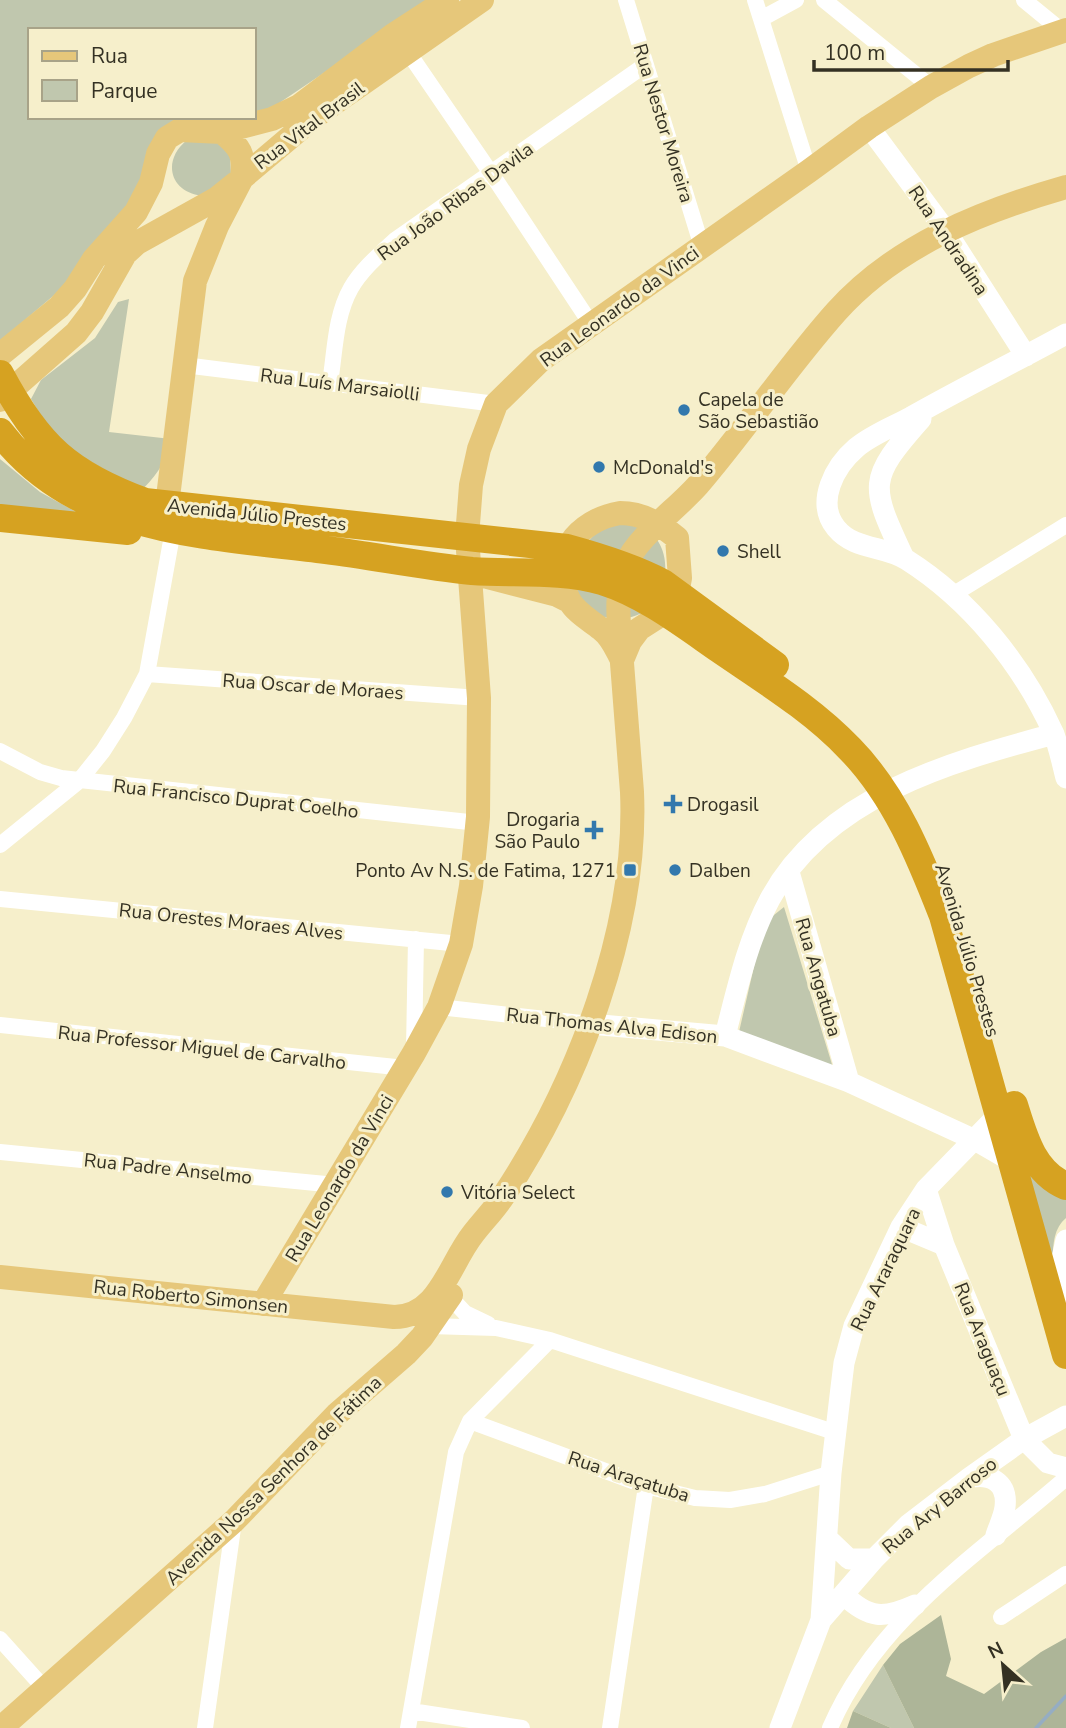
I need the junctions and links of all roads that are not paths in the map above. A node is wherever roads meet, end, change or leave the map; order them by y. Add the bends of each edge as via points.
1 (447, 0) edge
2 (482, 0) edge
3 (626, 0) edge
4 (755, 0) edge
5 (796, 0) edge
6 (824, 0) edge
7 (1024, 0) edge
8 (761, 19) junction
9 (1064, 31) edge
10 (408, 52) junction
11 (645, 65) junction
12 (931, 87) junction
13 (869, 127) junction
14 (222, 132) junction
15 (810, 171) junction
16 (491, 174) junction
17 (242, 178) junction
18 (1066, 187) edge
19 (946, 231) junction
20 (702, 247) junction
21 (591, 324) junction
22 (1066, 334) edge
23 (0, 355) edge
24 (1026, 356) junction
25 (184, 365) junction
26 (0, 374) edge
27 (330, 383) junction
28 (0, 400) edge
29 (941, 400) junction
30 (496, 404) junction
31 (7, 441) edge
32 (692, 496) junction
33 (636, 513) junction
34 (0, 518) edge
35 (170, 518) junction
36 (1066, 525) edge
37 (668, 532) junction
38 (467, 537) junction
39 (904, 558) junction
40 (470, 571) junction
41 (566, 575) junction
42 (623, 578) junction
43 (954, 594) junction
44 (670, 603) junction
45 (622, 660) junction
46 (147, 674) junction
47 (479, 698) junction
48 (1060, 733) edge
49 (0, 751) edge
50 (1066, 778) edge
51 (79, 780) junction
52 (893, 790) junction
53 (478, 823) junction
54 (0, 845) edge
55 (789, 872) junction
56 (0, 899) edge
57 (416, 940) junction
58 (461, 944) junction
59 (439, 1007) junction
60 (590, 1024) junction
61 (0, 1025) edge
62 (725, 1036) junction
63 (409, 1061) junction
64 (849, 1082) junction
65 (999, 1114) junction
66 (973, 1139) junction
67 (0, 1152) edge
68 (1024, 1162) junction
69 (336, 1185) junction
70 (1066, 1186) edge
71 (926, 1189) junction
72 (503, 1198) junction
73 (901, 1227) junction
74 (1066, 1240) edge
75 (944, 1245) junction
76 (0, 1277) edge
77 (450, 1297) junction
78 (263, 1304) junction
79 (383, 1316) junction
80 (430, 1326) junction
81 (496, 1328) junction
82 (550, 1340) junction
83 (1062, 1343) edge
84 (354, 1399) junction
85 (1066, 1416) edge
86 (470, 1421) junction
87 (837, 1433) junction
88 (1024, 1439) junction
89 (1066, 1468) edge
90 (831, 1473) junction
91 (969, 1478) junction
92 (1066, 1478) edge
93 (646, 1486) junction
94 (234, 1521) junction
95 (996, 1535) junction
96 (827, 1538) junction
97 (874, 1559) junction
98 (1066, 1574) edge
99 (844, 1595) junction
100 (915, 1605) junction
101 (1001, 1617) dead end
102 (821, 1620) junction
103 (0, 1639) edge
104 (44, 1688) junction
105 (411, 1711) junction
106 (8, 1725) edge
107 (205, 1728) edge
108 (408, 1728) edge
109 (522, 1728) edge
110 (610, 1728) edge
111 (780, 1728) edge
112 (830, 1728) edge

1 - 14 main road, Rua Vital Brasil via 299,106 256,125
2 - 10 main road, Rua Vital Brasil
3 - 11 street, Rua Nestor Moreira
4 - 8 street
5 - 8 street
6 - 12 street
7 - 9 street
8 - 15 street
9 - 12 main road, Rua Leonardo da Vinci via 993,55
10 - 16 street
10 - 17 main road, Rua Vital Brasil via 313,118
11 - 16 street, Rua João Ribas Davila
11 - 20 street, Rua Nestor Moreira
12 - 13 main road, Rua Leonardo da Vinci
13 - 15 main road, Rua Leonardo da Vinci
13 - 19 main road, Rua Andradina
14 - 17 main road via 244,160
14 - 23 main road, Rua Vital Brasil via 180,130 167,138 136,212 59,307
15 - 20 main road, Rua Leonardo da Vinci
16 - 21 street
16 - 27 street, Rua João Ribas Davila via 395,240 351,287 340,312
17 - 25 main road, Rua Vital Brasil via 195,281
17 - 28 main road via 125,254 76,333
18 - 19 main road via 987,212
19 - 24 main road, Rua Andradina
19 - 32 main road via 888,267 838,310
20 - 21 main road, Rua Leonardo da Vinci
21 - 30 main road, Rua Leonardo da Vinci via 541,360
22 - 24 main road
24 - 29 main road
25 - 27 street, Rua Luís Marsaiolli
25 - 35 main road, Rua Vital Brasil
26 - 35 highway, Avenida Júlio Prestes via 41,439 72,466
27 - 30 street, Rua Luís Marsaiolli
29 - 39 main road via 905,436 881,472 882,511
29 - 39 main road via 856,447 831,479 827,504 836,528 859,545
30 - 38 main road, Rua Leonardo da Vinci via 471,485
31 - 35 highway, Avenida Júlio Prestes via 60,488 93,507
32 - 33 main road via 659,510
32 - 37 main road
33 - 37 main road
33 - 41 main road via 594,519 576,534
34 - 35 highway via 151,534
35 - 38 highway, Avenida Júlio Prestes
35 - 40 highway, Avenida Júlio Prestes
35 - 46 street, Rua Vital Brasil
36 - 43 street
37 - 42 main road via 639,544
37 - 44 main road via 680,578
38 - 40 main road, Rua Leonardo da Vinci
38 - 41 highway, Avenida Júlio Prestes
39 - 43 main road
40 - 41 highway, Avenida Júlio Prestes
40 - 47 main road, Rua Leonardo da Vinci
41 - 42 highway, Avenida Júlio Prestes
41 - 45 main road via 588,620 603,630
42 - 44 highway, Avenida Júlio Prestes
42 - 45 main road, Avenida Nossa Senhora de Fátima via 618,631
43 - 48 main road via 1008,657
44 - 45 main road via 639,629
44 - 52 highway, Avenida Júlio Prestes via 682,623 810,713
45 - 60 main road, Avenida Nossa Senhora de Fátima via 632,791 630,870 608,970
46 - 47 street, Rua Oscar de Moraes
46 - 51 street, Rua Vital Brasil via 103,751
47 - 53 main road, Rua Leonardo da Vinci
48 - 50 main road
48 - 52 main road via 972,757
49 - 51 street, Rua Francisco Duprat Coelho via 40,772
51 - 53 street, Rua Francisco Duprat Coelho
51 - 54 street, Rua Vital Brasil
52 - 55 main road via 835,824
52 - 65 highway, Avenida Júlio Prestes via 943,916
52 - 68 highway, Avenida Júlio Prestes via 932,840 959,911 1026,1141
53 - 58 main road, Rua Leonardo da Vinci
55 - 62 main road via 755,930
55 - 64 main road, Rua Angatuba
56 - 57 street, Rua Orestes Moraes Alves
57 - 58 street, Rua Orestes Moraes Alves
57 - 63 street, Rua Leonardo da Vinci
58 - 59 main road, Rua Leonardo da Vinci
59 - 60 street, Rua Thomas Alva Edison
59 - 63 main road, Rua Leonardo da Vinci
60 - 62 main road, Rua Thomas Alva Edison
60 - 72 main road, Avenida Nossa Senhora de Fátima via 547,1121
61 - 63 street, Rua Professor Miguel de Carvalho
62 - 64 main road, Rua Thomas Alva Edison
63 - 69 main road, Rua Leonardo da Vinci
64 - 66 main road, Rua Thomas Alva Edison
65 - 66 main road, Rua Araraquara
65 - 68 highway, Avenida Júlio Prestes
66 - 68 main road, Rua Thomas Alva Edison
66 - 71 main road, Rua Araraquara
67 - 69 street, Rua Padre Anselmo
68 - 70 highway
68 - 83 highway
69 - 78 main road, Rua Leonardo da Vinci
71 - 73 main road, Rua Araraquara
71 - 75 main road, Rua Araguaçu
72 - 77 main road, Avenida Nossa Senhora de Fátima via 490,1230
72 - 79 main road, Avenida Nossa Senhora de Fátima via 467,1241 428,1305 402,1317
73 - 75 main road
73 - 87 main road, Rua Araraquara via 854,1326 844,1363
74 - 83 main road
75 - 88 main road, Rua Araguaçu
76 - 78 main road, Rua Roberto Simonsen
77 - 80 main road, Avenida Nossa Senhora de Fátima
77 - 81 street via 464,1313
78 - 79 main road, Rua Roberto Simonsen
79 - 80 main road
79 - 84 main road via 395,1328 395,1342
80 - 81 street
80 - 84 main road, Avenida Nossa Senhora de Fátima via 398,1362
81 - 82 street
82 - 86 street
82 - 87 street
84 - 94 main road, Avenida Nossa Senhora de Fátima
85 - 88 main road, Rua Ary Barroso
86 - 93 street, Rua Araçatuba
86 - 105 street via 449,1483
87 - 90 main road, Rua Araraquara
88 - 89 main road, Rua Araguaçu via 1048,1463
88 - 91 main road, Rua Ary Barroso
90 - 93 street, Rua Araçatuba via 730,1500 695,1498
90 - 96 main road, Rua Araraquara
91 - 95 main road via 983,1475 995,1479 1004,1494
91 - 97 main road, Rua Ary Barroso via 909,1524
92 - 95 street
93 - 110 street
94 - 104 main road, Avenida Nossa Senhora de Fátima
94 - 107 street
95 - 100 street
96 - 97 main road via 849,1559
96 - 102 main road, Rua Araraquara
97 - 99 main road, Rua Ary Barroso
98 - 101 street
99 - 100 main road via 874,1615 894,1614
99 - 102 main road, Rua Ary Barroso
100 - 112 street via 867,1661
102 - 111 main road, Rua Ary Barroso
103 - 104 street
104 - 106 main road, Avenida Nossa Senhora de Fátima
105 - 108 street
105 - 109 street

